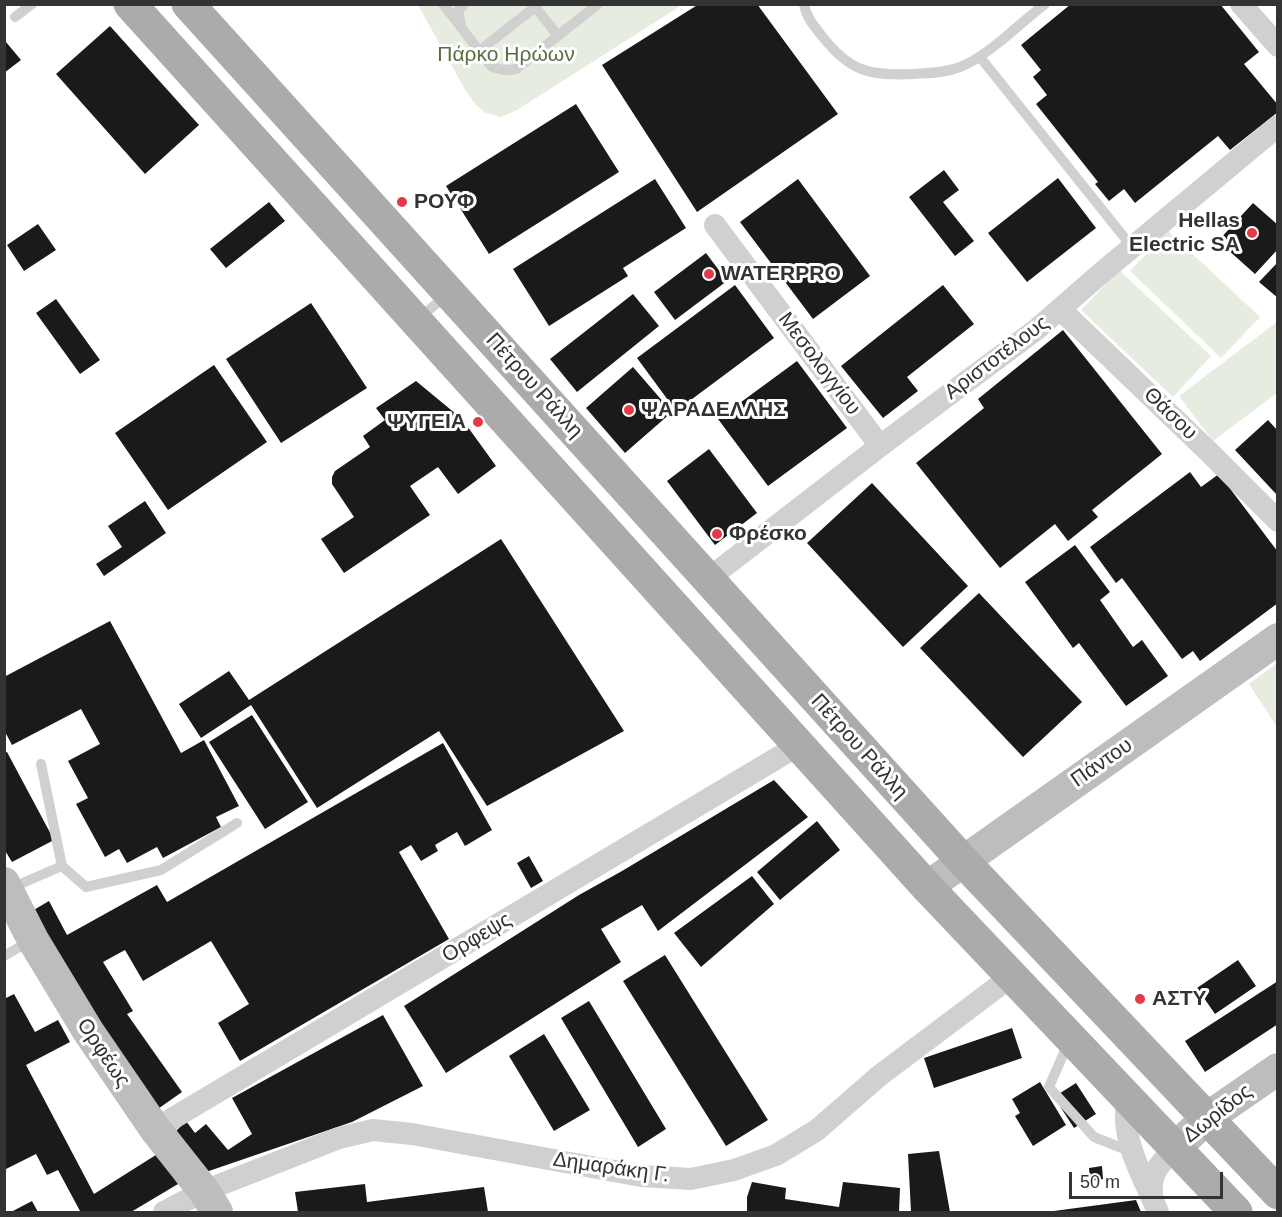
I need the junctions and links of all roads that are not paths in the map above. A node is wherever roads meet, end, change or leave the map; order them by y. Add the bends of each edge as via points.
1 (32, 4) edge
2 (130, 4) edge
3 (188, 4) edge
4 (443, 4) edge
5 (464, 4) edge
6 (598, 4) edge
7 (804, 4) edge
8 (1045, 4) edge
9 (1241, 4) edge
10 (534, 6) edge
11 (15, 17) dead end
12 (462, 28) junction
13 (558, 36) junction
14 (1278, 46) edge
15 (479, 51) junction
16 (980, 57) junction
17 (1278, 126) edge
18 (715, 225) dead end
19 (1132, 247) junction
20 (449, 293) junction
21 (1060, 309) junction
22 (416, 321) junction
23 (880, 446) junction
24 (1278, 521) edge
25 (708, 579) junction
26 (1278, 639) edge
27 (799, 746) junction
28 (41, 764) dead end
29 (237, 823) dead end
30 (963, 861) junction
31 (62, 866) junction
32 (6, 886) edge
33 (927, 886) junction
34 (33, 940) junction
35 (4, 956) edge
36 (1012, 976) junction
37 (1070, 1038) junction
38 (1278, 1069) edge
39 (1126, 1097) junction
40 (1207, 1118) junction
41 (155, 1129) junction
42 (1175, 1148) junction
43 (1132, 1152) junction
44 (1278, 1193) edge
45 (211, 1202) edge
46 (1155, 1204) edge
47 (164, 1212) edge
48 (1236, 1212) edge

1 - 11 lane
2 - 22 main road, Πέτρου Ράλλη
3 - 20 main road, Πέτρου Ράλλη
4 - 12 lane
5 - 12 lane via 458,11
6 - 13 lane
7 - 16 lane via 810,20 838,54 870,72 938,72 960,68
8 - 16 lane
9 - 14 street
10 - 13 lane
10 - 15 lane
12 - 15 lane
13 - 15 lane via 516,69 496,69
16 - 19 lane
17 - 19 street, Αριστοτέλους
18 - 23 street, Μεσολογγίου
19 - 21 street, Αριστοτέλους
20 - 22 lane
20 - 25 main road, Πέτρου Ράλλη
21 - 23 street, Αριστοτέλους
21 - 24 street, Θάσου
22 - 27 main road, Πέτρου Ράλλη
23 - 25 street, Αριστοτέλους
25 - 30 main road, Πέτρου Ράλλη
26 - 30 street, Πάντου
27 - 33 main road, Πέτρου Ράλλη
27 - 41 street, Ορφεψς
28 - 31 lane
29 - 31 lane via 161,870 86,887
30 - 33 street, Πάντου
30 - 40 main road, Πέτρου Ράλλη
31 - 32 lane
32 - 34 street, Ορφέως
33 - 36 main road, Πέτρου Ράλλη
34 - 35 lane
34 - 41 street, Ορφέως via 88,1031
36 - 37 main road, Πέτρου Ράλλη
36 - 45 street, Δημαράκη Γ. via 879,1076 817,1130 776,1155 734,1170 691,1179 641,1176 373,1130 339,1138
37 - 39 main road, Πέτρου Ράλλη
37 - 43 lane via 1049,1088 1094,1137
38 - 40 street, Δωρίδος
39 - 42 main road, Πέτρου Ράλλη
39 - 43 street
40 - 42 street, Δωρίδος
40 - 44 main road, Πέτρου Ράλλη
41 - 45 street, Ορφέως
42 - 46 street, Δωρίδος via 1154,1173 1151,1184
42 - 48 main road, Πέτρου Ράλλη
43 - 46 street
45 - 47 street, Δημαράκη Γ.

